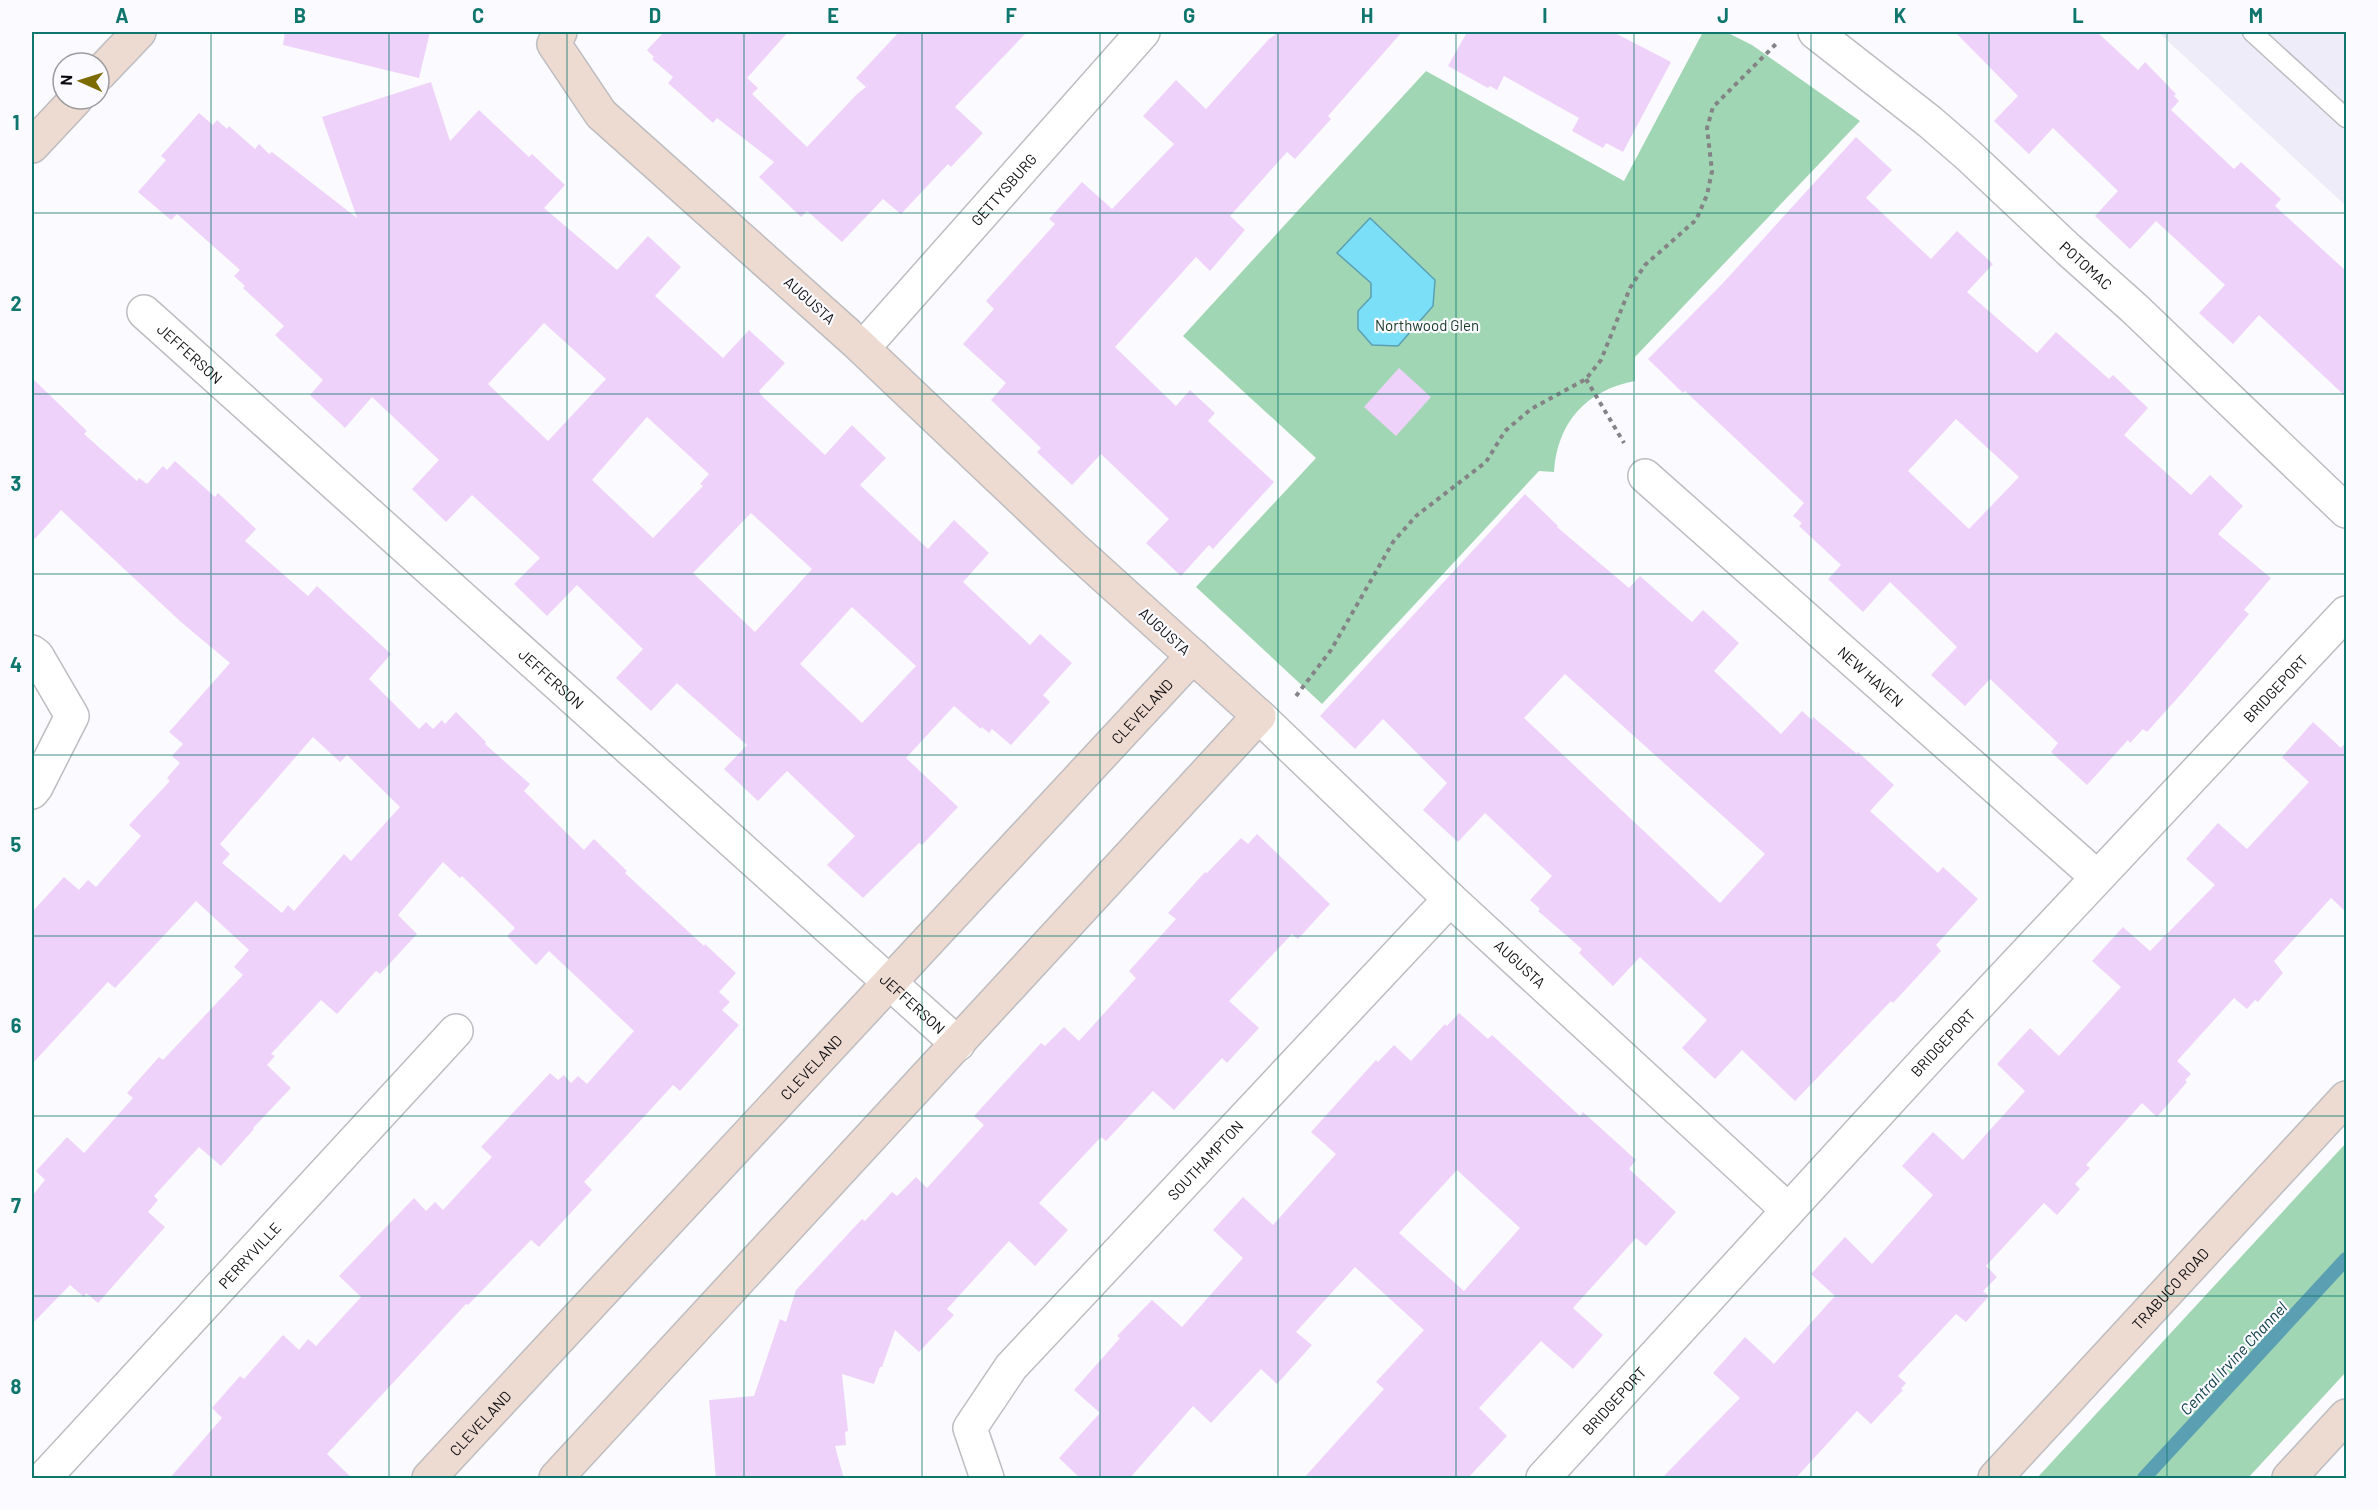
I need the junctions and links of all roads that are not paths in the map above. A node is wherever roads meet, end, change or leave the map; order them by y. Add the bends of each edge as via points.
1 (139, 32) edge
2 (1143, 32) edge
3 (1815, 32) edge
4 (2252, 32) edge
5 (557, 38) edge
6 (111, 61) edge
7 (65, 111) edge
8 (2346, 118) edge
9 (32, 146) edge
10 (144, 312) dead end
11 (863, 348) junction
12 (1644, 476) road end
13 (2346, 511) edge
14 (2346, 613) edge
15 (32, 652) edge
16 (1193, 656) junction
17 (1265, 721) junction
18 (32, 792) edge
19 (2097, 877) junction
20 (1449, 899) junction
21 (890, 983) junction
22 (456, 1031) dead end
23 (958, 1044) junction
24 (2346, 1098) edge
25 (1788, 1210) junction
26 (2346, 1416) edge
27 (447, 1472) edge
28 (44, 1479) edge
29 (556, 1479) edge
30 (987, 1479) edge
31 (1543, 1479) edge
32 (1995, 1479) edge
33 (2289, 1479) edge

1 - 6 street
2 - 11 street, GETTYSBURG
3 - 13 street, POTOMAC via 1968,155
4 - 8 lane
5 - 11 street, AUGUSTA via 601,114
7 - 9 street
10 - 21 street, JEFFERSON
11 - 16 street, AUGUSTA via 1067,543
12 - 19 street, NEW HAVEN
14 - 19 street, BRIDGEPORT
15 - 18 street via 72,716
16 - 17 street, AUGUSTA
16 - 21 street, CLEVELAND
17 - 20 street, AUGUSTA
17 - 23 street
19 - 25 street, BRIDGEPORT
20 - 25 street, AUGUSTA
20 - 30 street, SOUTHAMPTON via 1011,1367 970,1428
21 - 23 street, JEFFERSON
21 - 27 street, CLEVELAND
22 - 28 street, PERRYVILLE
23 - 29 street
24 - 32 street, TRABUCO ROAD
25 - 31 street, BRIDGEPORT
26 - 33 street

